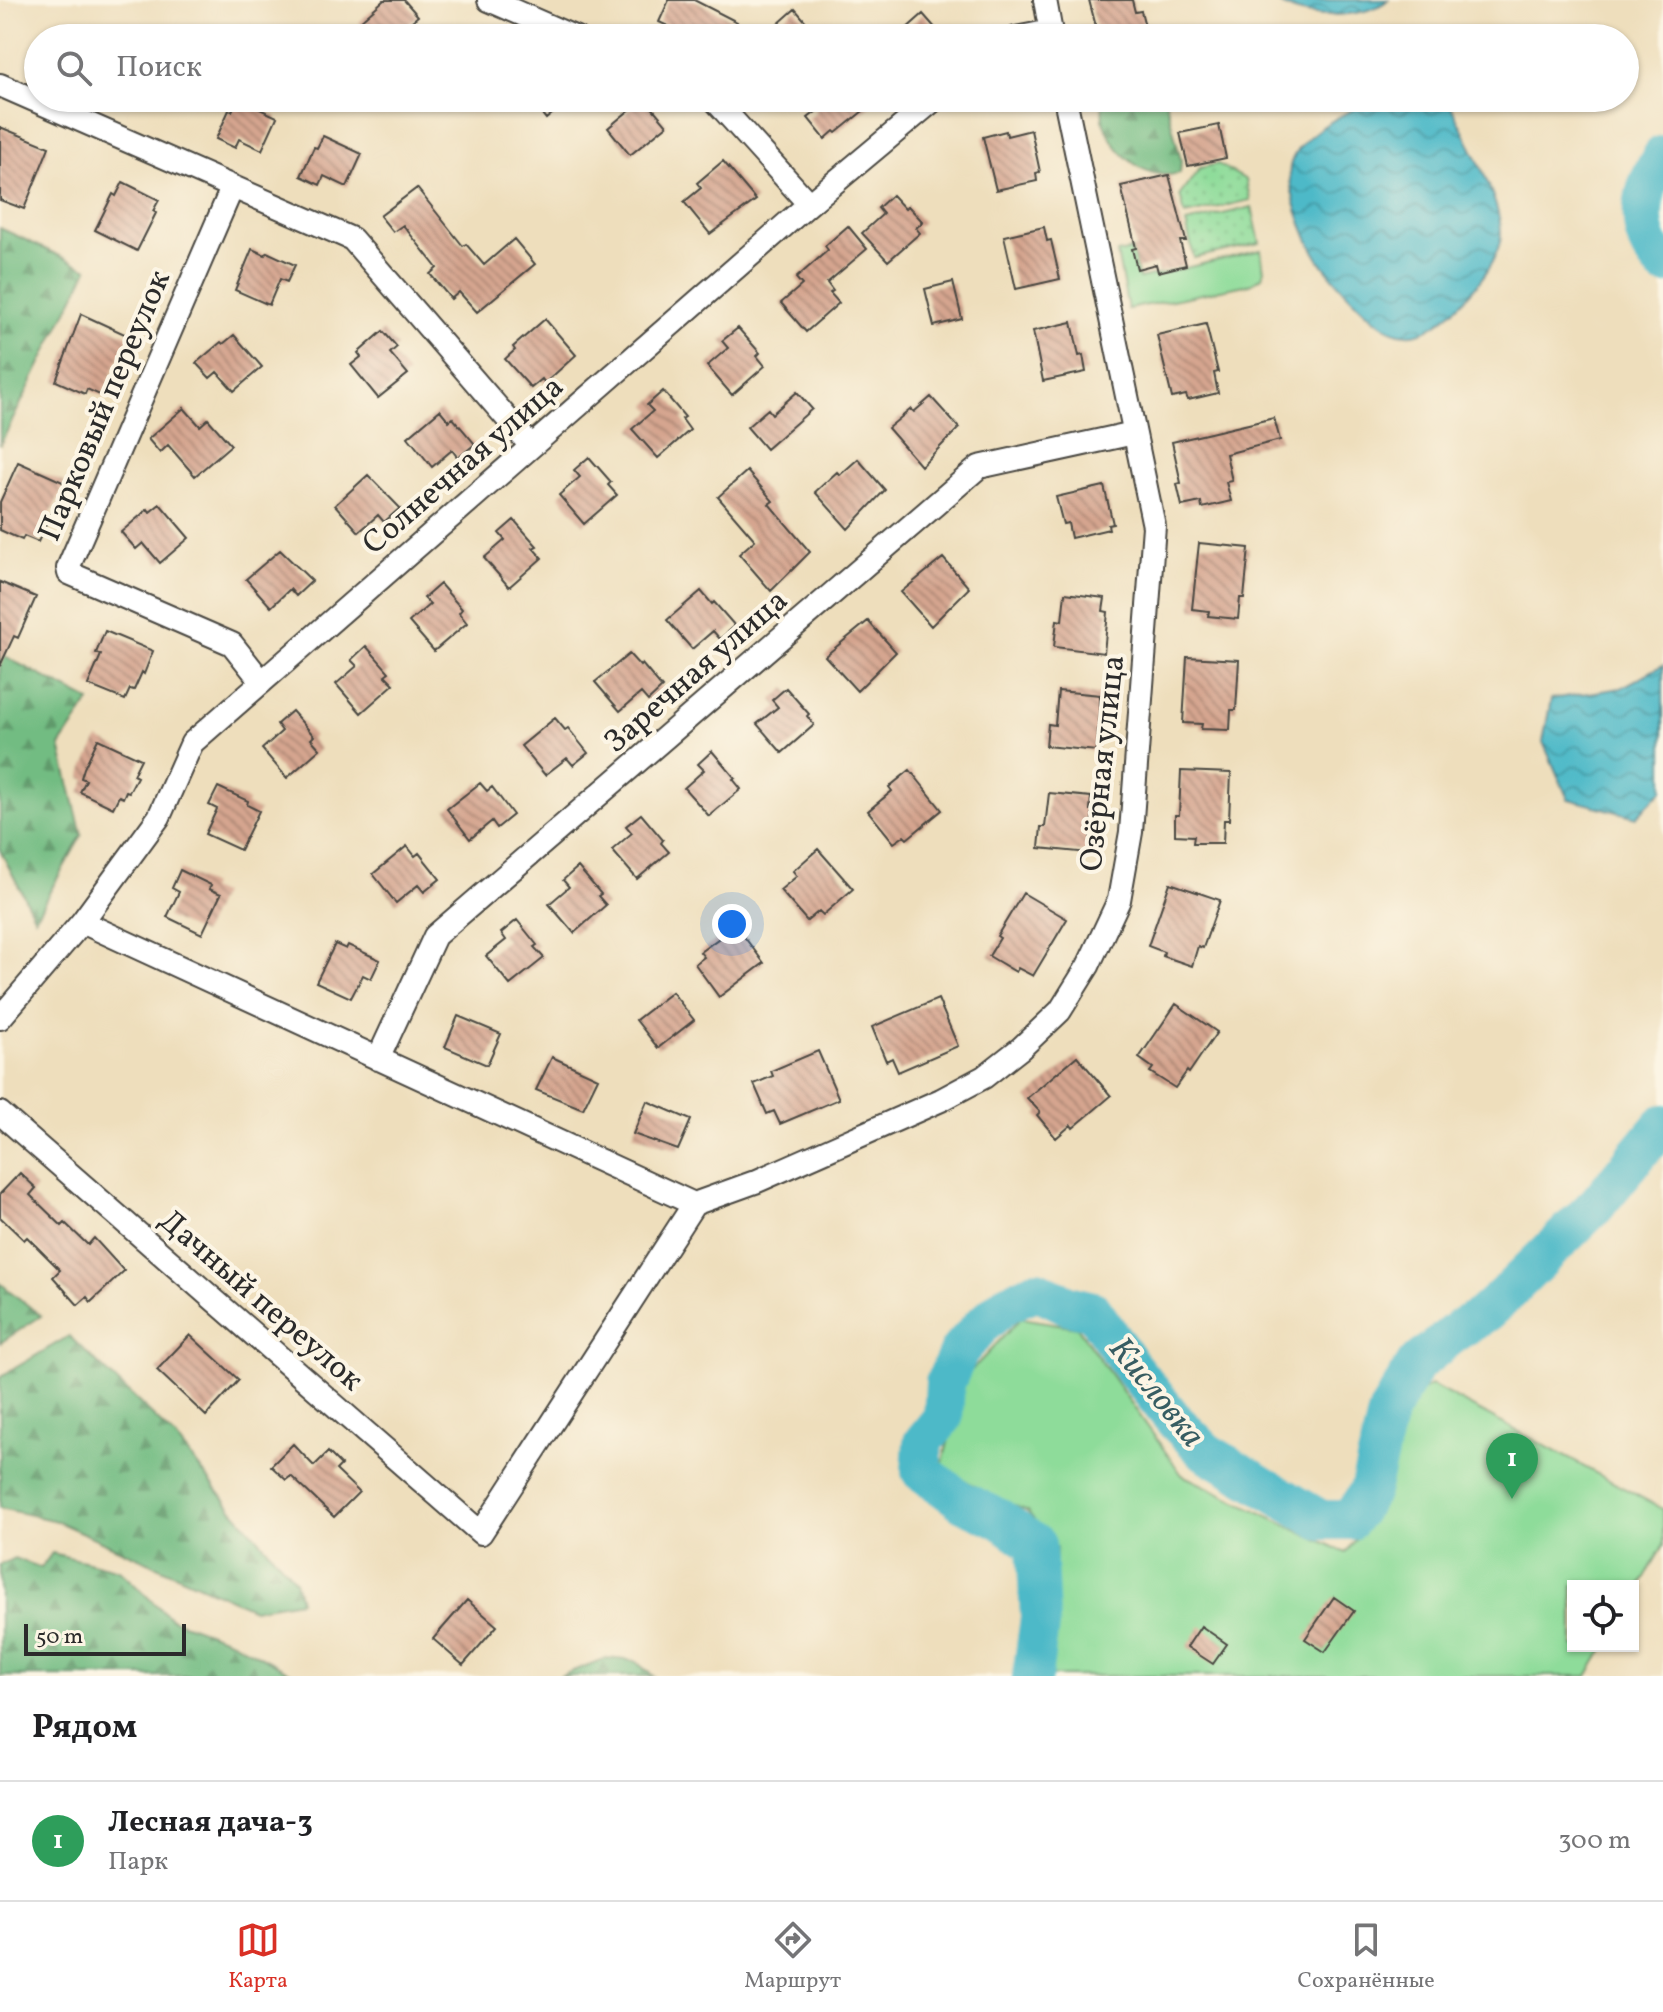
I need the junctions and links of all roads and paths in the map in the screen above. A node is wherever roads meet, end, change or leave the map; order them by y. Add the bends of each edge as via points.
1 (489, 0) edge
2 (1045, 0) edge
3 (544, 24) edge
4 (1050, 24) edge
5 (0, 85) edge
6 (24, 96) edge
7 (61, 112) edge
8 (726, 112) edge
9 (919, 112) edge
10 (1068, 112) edge
11 (232, 188) junction
12 (809, 204) junction
13 (1134, 433) junction
14 (531, 446) junction
15 (262, 682) junction
16 (82, 922) junction
17 (0, 1018) edge
18 (378, 1059) junction
19 (0, 1113) edge
20 (694, 1204) junction

1 - 3 street
2 - 4 street
5 - 6 street
7 - 11 street
8 - 12 street
9 - 12 street, Солнечная улица
10 - 13 street, Озёрная улица
11 - 14 street via 352,239
11 - 15 street, Парковый переулок via 68,568 69,573 232,644
12 - 14 street, Солнечная улица
13 - 18 street, Заречная улица via 979,467 435,936
13 - 20 street, Озёрная улица via 1154,526 1131,832 1119,900 1088,966 1060,1011 984,1077 755,1182
14 - 15 street, Солнечная улица
15 - 16 street, Солнечная улица via 192,743 159,817
16 - 17 street, Солнечная улица
16 - 18 street
18 - 20 street
19 - 20 street, Дачный переулок via 481,1533

